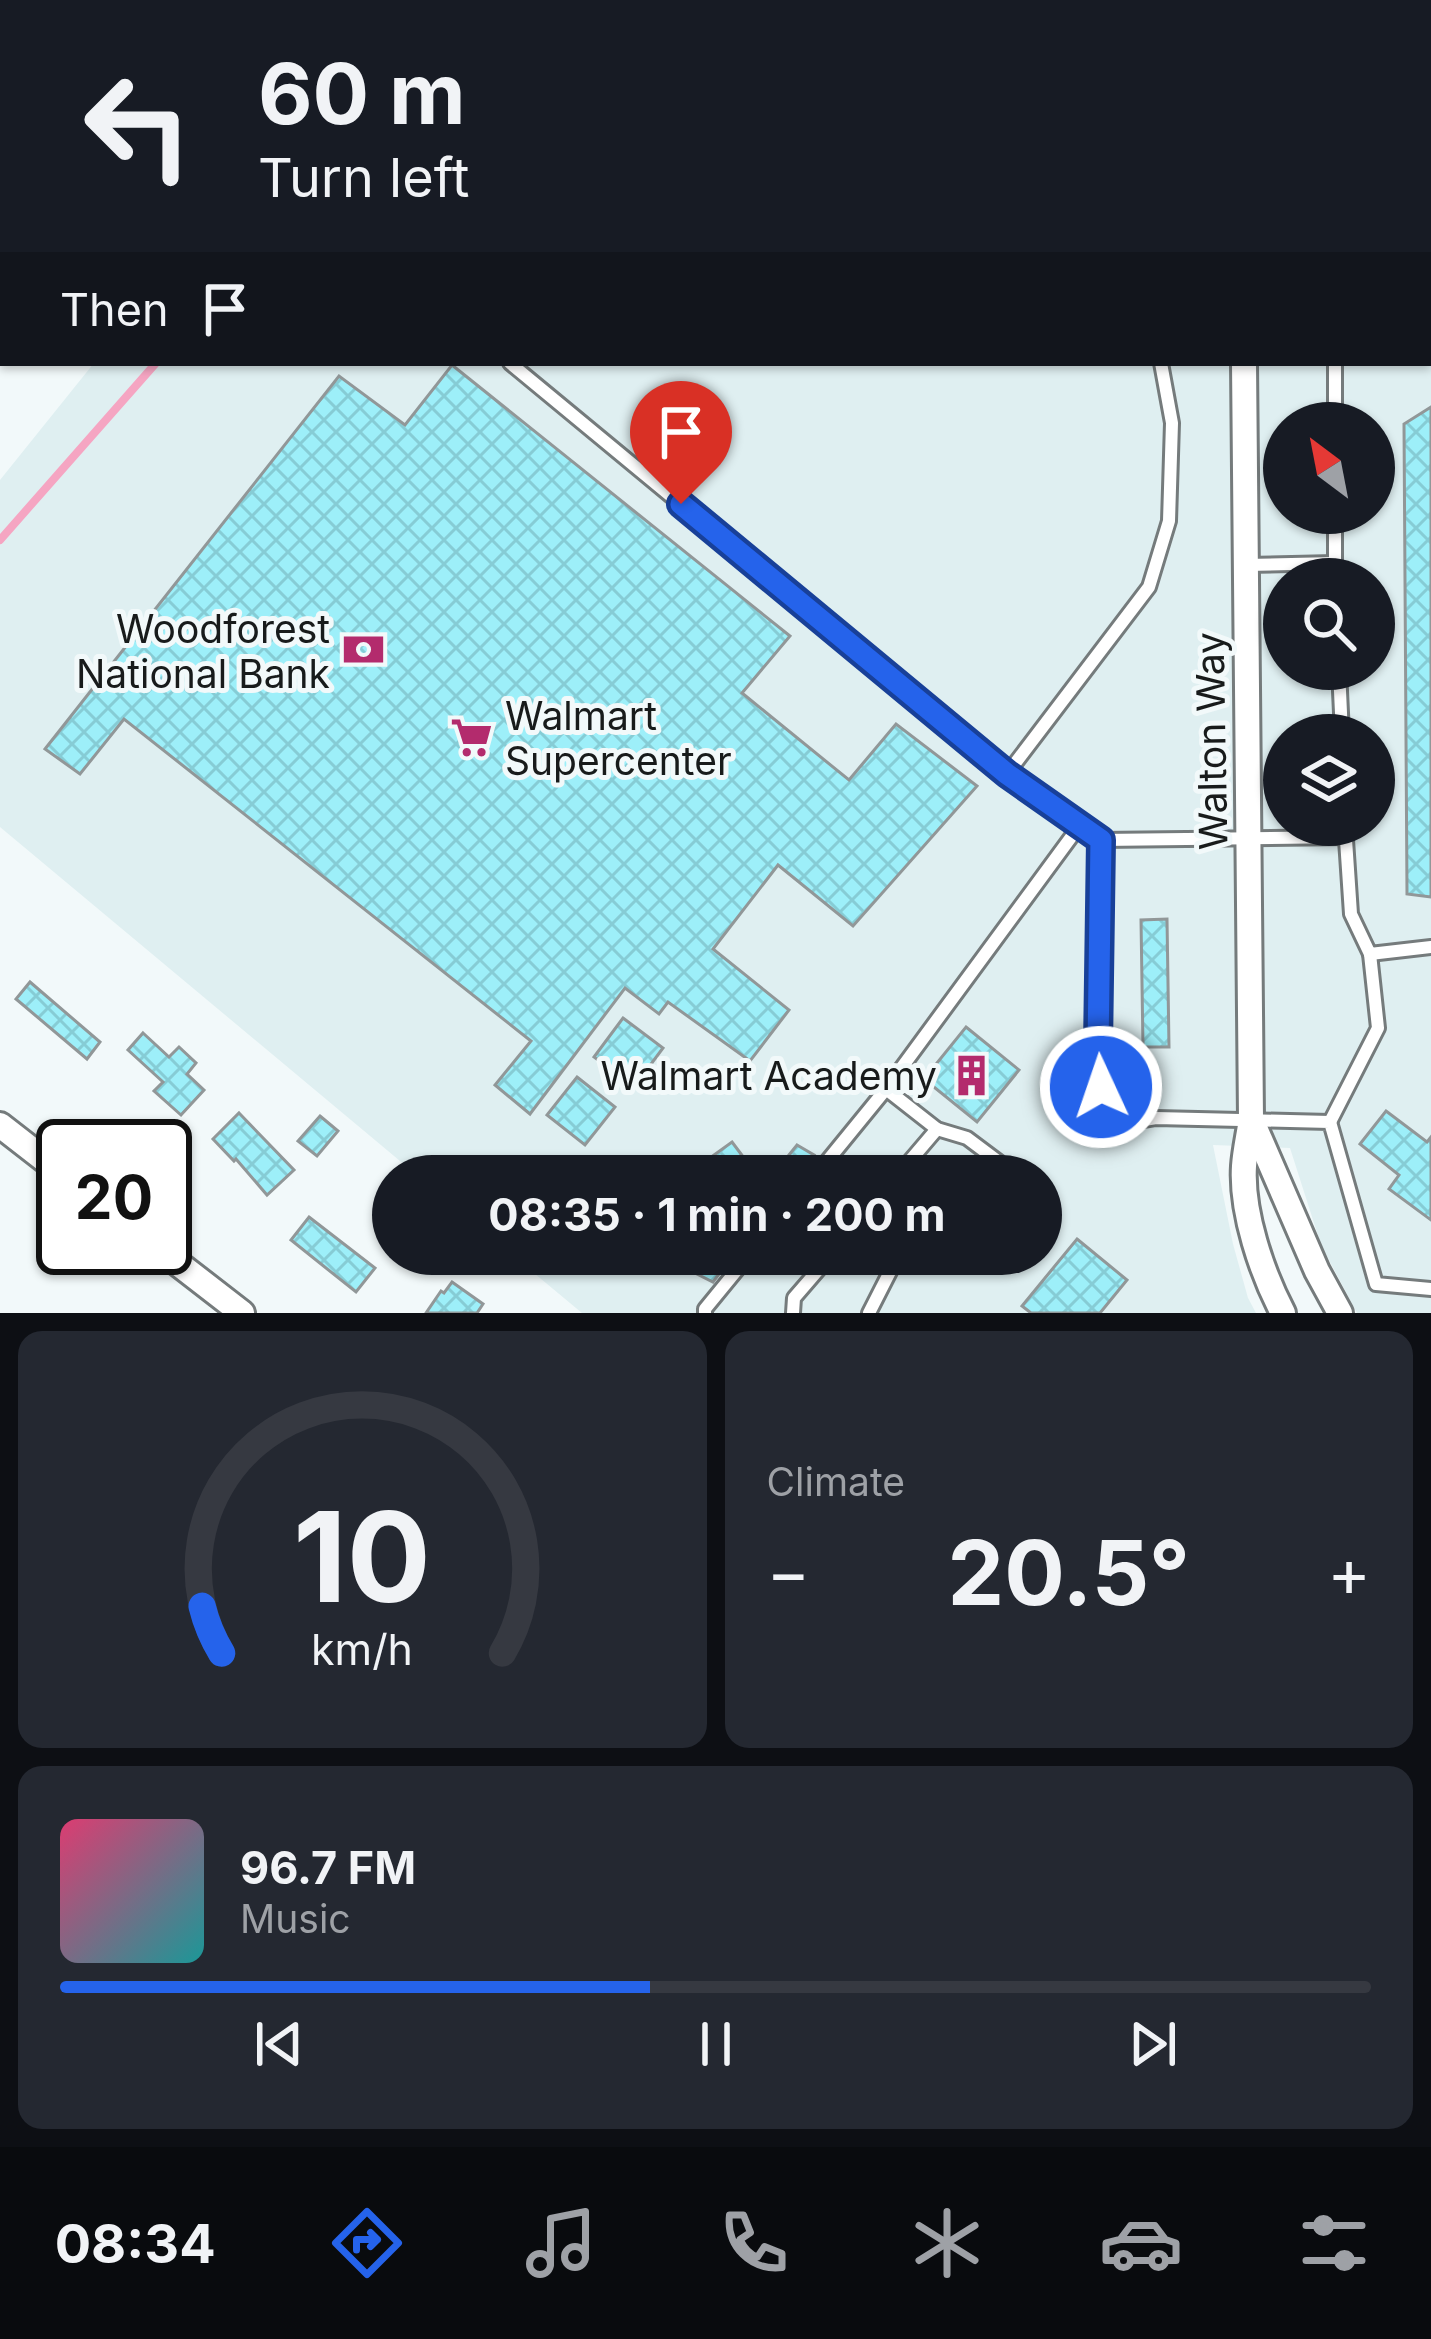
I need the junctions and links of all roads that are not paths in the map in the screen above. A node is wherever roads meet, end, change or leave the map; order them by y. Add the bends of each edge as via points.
1 (514, 366) edge
2 (1162, 366) edge
3 (1244, 366) edge
4 (1335, 366) edge
5 (1335, 402) edge
6 (1245, 565) junction
7 (1263, 565) edge
8 (1007, 774) junction
9 (1080, 825) junction
10 (1263, 837) edge
11 (1249, 838) junction
12 (1101, 840) junction
13 (1346, 846) edge
14 (1431, 947) edge
15 (1370, 954) junction
16 (886, 1089) junction
17 (1251, 1119) junction
18 (1330, 1122) junction
19 (0, 1125) edge
20 (937, 1129) junction
21 (36, 1153) edge
22 (831, 1155) edge
23 (915, 1155) edge
24 (990, 1155) edge
25 (192, 1274) edge
26 (733, 1275) edge
27 (814, 1275) edge
28 (888, 1275) edge
29 (1431, 1289) edge
30 (242, 1313) edge
31 (705, 1313) edge
32 (793, 1313) edge
33 (869, 1313) edge
34 (1283, 1313) edge
35 (1340, 1313) edge

1 - 8 lane
2 - 8 lane via 1172,423 1168,520 1148,587
3 - 6 street, Walton Way
4 - 5 lane
6 - 7 lane
6 - 11 street, Walton Way
8 - 9 lane
9 - 12 lane
9 - 16 lane
10 - 11 lane
11 - 12 lane
11 - 17 street, Walton Way
12 - 17 lane via 1104,1126
13 - 15 lane via 1351,914
14 - 15 lane
15 - 18 lane via 1378,1028
16 - 20 lane
16 - 22 lane
17 - 18 lane
17 - 34 street, Walton Way via 1243,1169 1249,1213
17 - 35 street, Walton Way
18 - 29 lane via 1376,1284
19 - 21 street
20 - 23 lane
20 - 24 lane
25 - 30 street
26 - 31 lane
27 - 32 lane via 794,1298
28 - 33 lane

